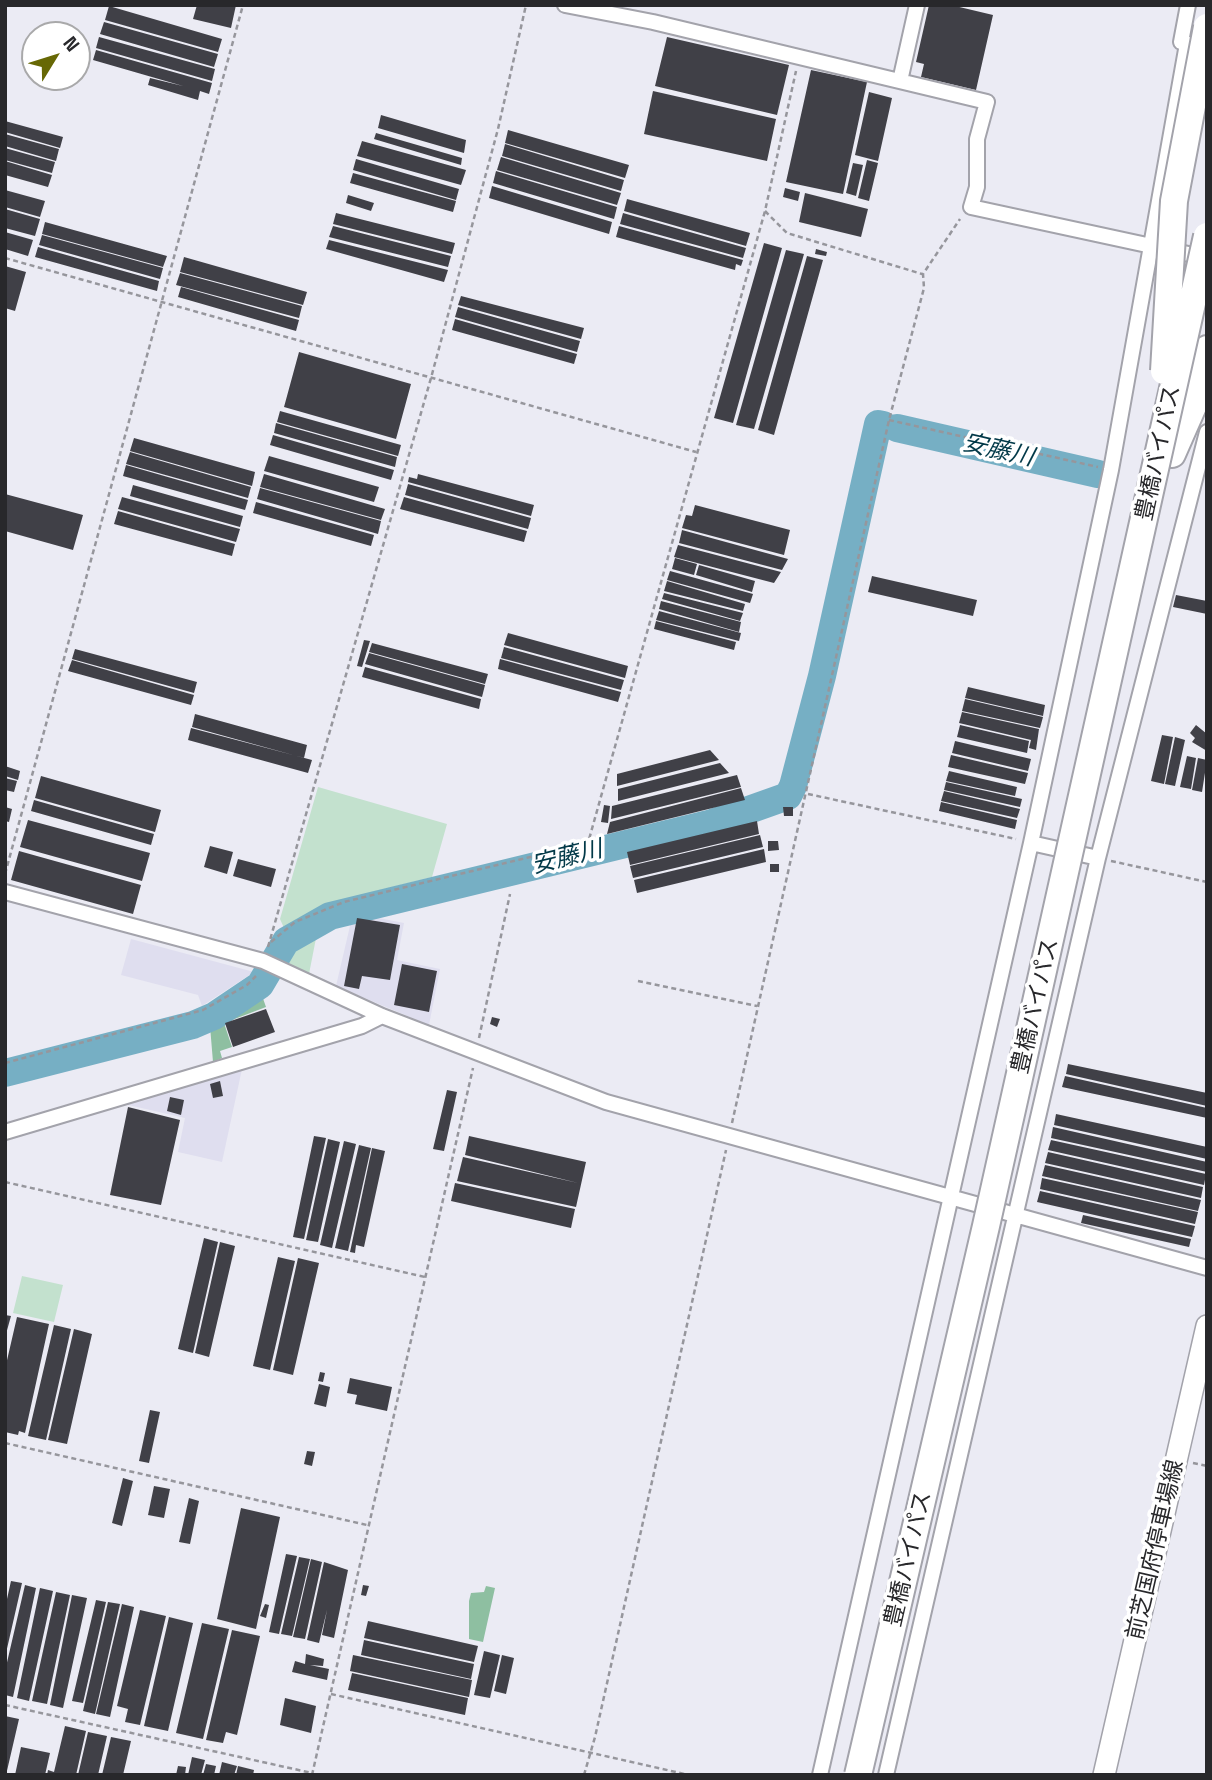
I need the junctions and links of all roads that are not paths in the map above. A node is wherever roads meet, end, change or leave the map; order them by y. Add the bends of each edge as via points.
1 (565, 5) edge
2 (917, 5) edge
3 (1188, 5) edge
4 (1197, 35) edge
5 (1207, 48) edge
6 (900, 81) junction
7 (1207, 236) edge
8 (1149, 246) junction
9 (1207, 258) edge
10 (1207, 297) edge
11 (1207, 349) edge
12 (1207, 432) edge
13 (1165, 450) junction
14 (1031, 843) junction
15 (1098, 858) junction
16 (5, 892) edge
17 (382, 1016) junction
18 (5, 1132) edge
19 (951, 1197) junction
20 (1016, 1214) junction
21 (1207, 1268) edge
22 (1207, 1326) edge
23 (820, 1775) edge
24 (858, 1775) edge
25 (869, 1775) edge
26 (886, 1775) edge
27 (1104, 1775) edge

1 - 6 street
2 - 6 street
3 - 4 street via 1181,42
4 - 5 street
4 - 8 street
4 - 13 highway, bridge via 1174,201
6 - 8 street via 986,102 976,139 977,187 971,207
7 - 13 highway, 豊橋バイパス, bridge
8 - 9 street
8 - 14 street via 1111,470
10 - 13 highway, 豊橋バイパス
11 - 13 highway via 1194,404
12 - 15 street
13 - 24 highway, 豊橋バイパス, bridge via 1088,760
13 - 25 highway, 豊橋バイパス
14 - 15 street
14 - 19 street
15 - 20 street
16 - 17 street via 269,963
17 - 18 street via 362,1026
17 - 19 street via 606,1102
19 - 20 street
19 - 23 street
20 - 21 street
20 - 26 street
22 - 27 main road, 前芝国府停車場線

